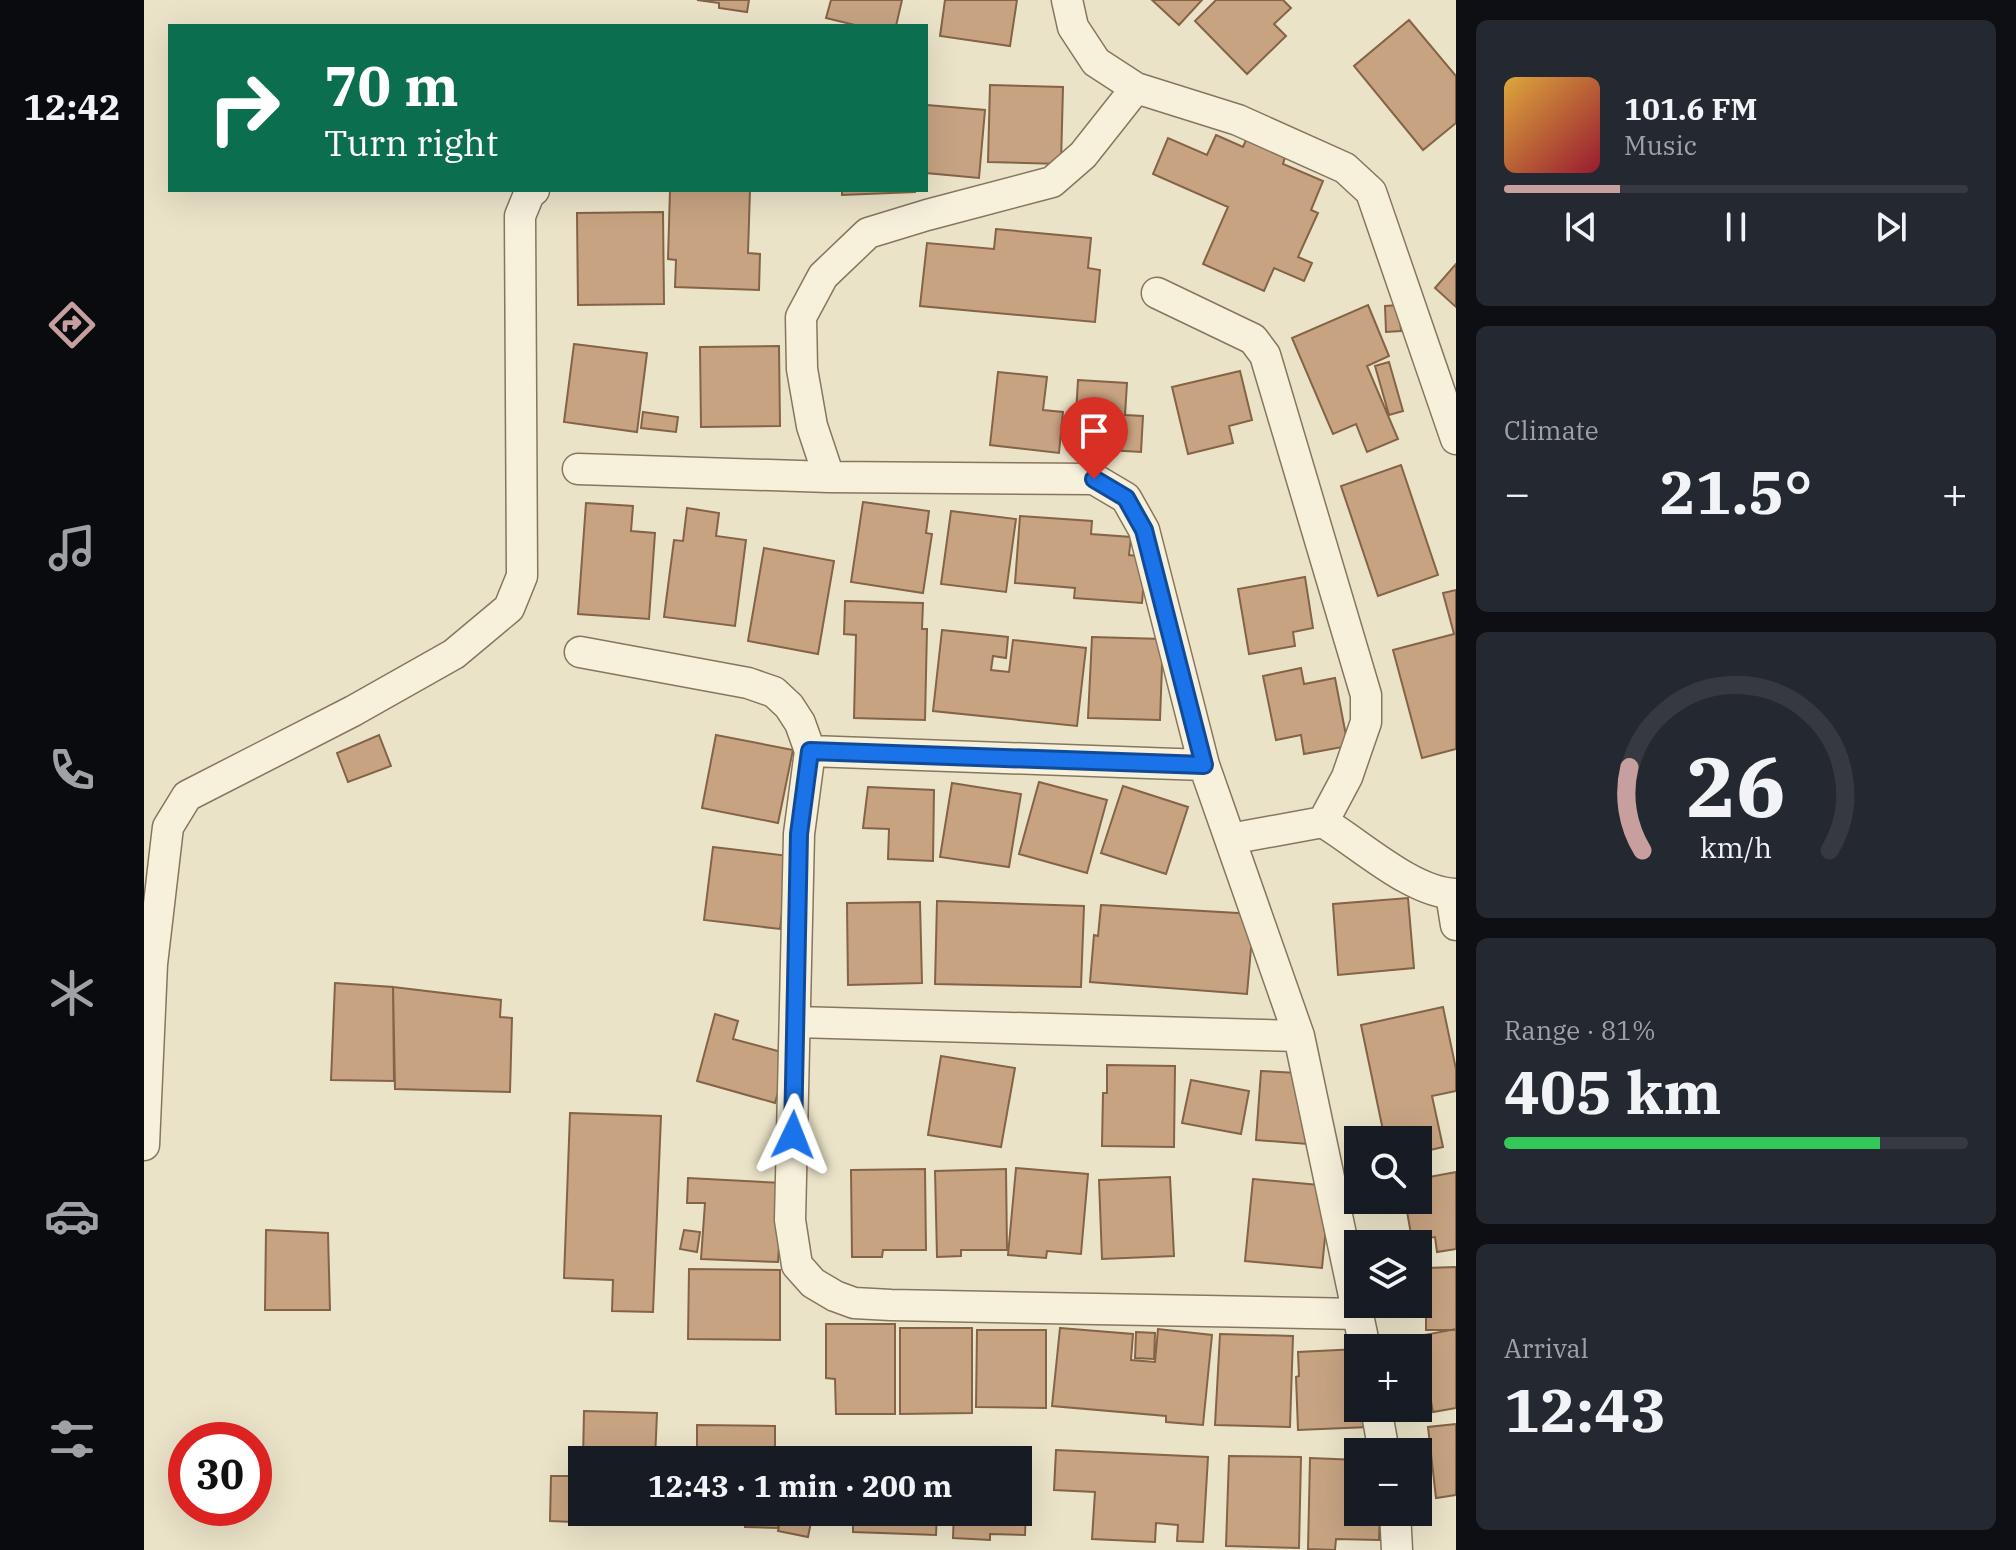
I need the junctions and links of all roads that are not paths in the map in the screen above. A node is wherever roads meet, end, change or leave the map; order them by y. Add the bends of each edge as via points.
1 (1067, 0) edge
2 (1136, 88) junction
3 (532, 192) edge
4 (1157, 293) dead end
5 (1456, 439) edge
6 (578, 469) dead end
7 (829, 477) junction
8 (580, 652) dead end
9 (810, 751) junction
10 (1204, 765) junction
11 (1323, 822) junction
12 (1230, 839) junction
13 (1454, 894) edge
14 (1456, 925) edge
15 (796, 1022) junction
16 (1299, 1036) junction
17 (144, 1145) edge
18 (1344, 1244) edge
19 (1344, 1314) edge
20 (1396, 1526) edge
21 (1397, 1550) edge

1 - 2 street via 1073,27 1096,62
2 - 5 street via 1238,120 1345,168 1371,192
2 - 7 street via 1083,155 1052,182 868,233 823,276 801,317 802,369 812,426
3 - 17 street via 520,216 522,576 509,608 454,654 187,796 168,827 152,964
4 - 11 street via 1253,339 1265,355 1366,695 1366,722 1347,777
6 - 7 street
7 - 10 street via 1094,479 1126,498 1144,530
8 - 9 street via 774,692 800,723
9 - 10 street
9 - 15 street via 799,834
10 - 12 street
11 - 12 street
11 - 13 street via 1407,879
12 - 16 street
13 - 14 street
15 - 16 street
15 - 19 street via 790,1220 797,1265 835,1296 891,1305
16 - 18 street
20 - 21 street

